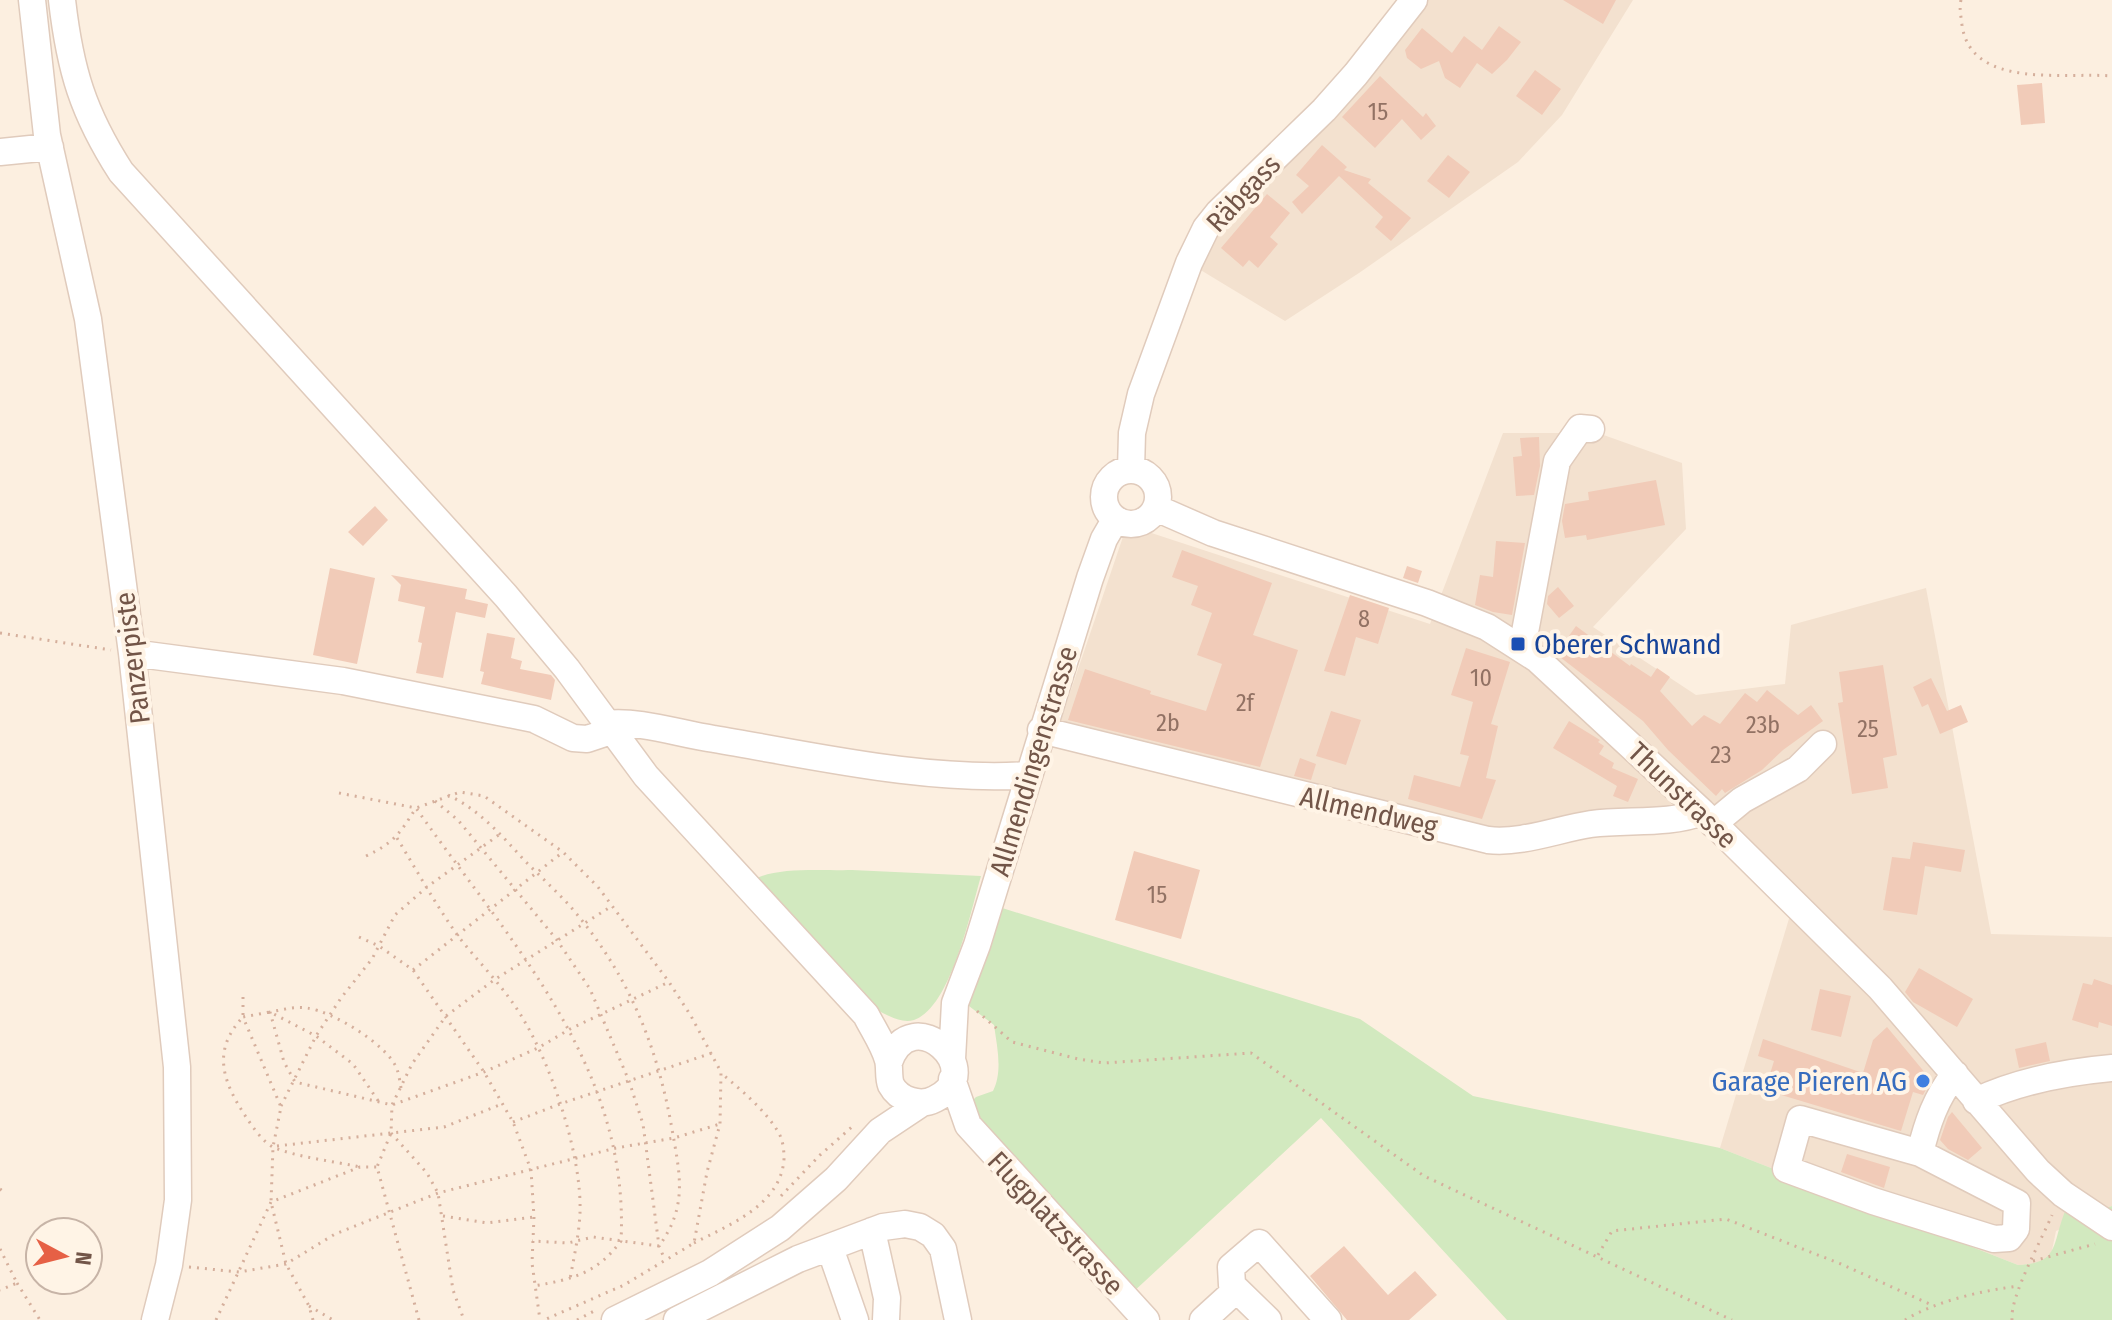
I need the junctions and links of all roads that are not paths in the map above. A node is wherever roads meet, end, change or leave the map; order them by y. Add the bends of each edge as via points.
1 (32, 0) edge
2 (62, 0) edge
3 (1414, 0) edge
4 (50, 147) junction
5 (0, 152) edge
6 (1591, 429) dead end
7 (1131, 470) junction
8 (1156, 508) junction
9 (1115, 520) junction
10 (1522, 648) junction
11 (132, 653) junction
12 (608, 727) junction
13 (1041, 730) junction
14 (1823, 744) dead end
15 (1029, 775) junction
16 (1708, 818) junction
17 (955, 1003) junction
18 (866, 1015) junction
19 (918, 1038) junction
20 (2112, 1068) edge
21 (952, 1069) junction
22 (890, 1074) junction
23 (1955, 1074) junction
24 (1976, 1101) junction
25 (924, 1102) junction
26 (968, 1125) junction
27 (880, 1131) junction
28 (1920, 1153) junction
29 (872, 1231) junction
30 (2105, 1235) edge
31 (830, 1248) junction
32 (1236, 1290) junction
33 (1304, 1293) junction
34 (609, 1314) edge
35 (155, 1320) edge
36 (677, 1320) edge
37 (855, 1320) edge
38 (886, 1320) edge
39 (958, 1320) edge
40 (1146, 1320) edge
41 (1203, 1320) edge
42 (1270, 1320) edge
43 (1328, 1320) edge

1 - 4 street, Panzerpiste
2 - 12 street via 80,96 121,172 530,623
3 - 7 street, Räbgass via 1345,86 1206,228 1141,394
4 - 5 street
4 - 11 street, Panzerpiste via 88,319
6 - 10 street via 1580,428 1557,461
7 - 8 street via 1154,482
7 - 9 street via 1114,475 1104,489 1105,507
8 - 9 street via 1134,525
8 - 10 street, Thunstrasse via 1213,533 1427,603
9 - 13 street, Allmendingenstrasse via 1097,555
10 - 16 street, Thunstrasse
11 - 12 street via 358,684 534,719 573,738 587,739
11 - 35 street, Panzerpiste via 177,1067 178,1200
12 - 15 street via 630,723 957,777
12 - 18 street via 646,776
13 - 15 street, Allmendingenstrasse
13 - 16 street, Allmendweg via 1488,840 1567,827
14 - 16 street via 1798,769
15 - 17 street, Allmendingenstrasse
16 - 23 street, Thunstrasse via 1880,988
17 - 19 street, Allmendingenstrasse
17 - 21 street, Allmendingenstrasse
18 - 19 street
18 - 22 street
19 - 21 street via 938,1042
19 - 22 street via 897,1047
20 - 24 street via 2078,1071
21 - 25 street via 943,1093
21 - 26 street, Flugplatzstrasse
22 - 25 street via 905,1099
22 - 27 street via 891,1098
23 - 24 street, Thunstrasse
23 - 28 street via 1927,1124
24 - 30 street, Thunstrasse
25 - 26 street, Flugplatzstrasse
25 - 27 street
26 - 40 street, Flugplatzstrasse
27 - 34 street via 780,1228 710,1273
28 - 28 street via 2017,1203 2016,1229 2009,1238 1994,1239 1786,1169 1800,1119
29 - 31 street
29 - 38 street via 887,1298
29 - 39 street via 905,1224 933,1235 943,1249
31 - 36 street
31 - 37 street
32 - 33 street via 1231,1267 1259,1243
32 - 41 street
32 - 42 street
33 - 42 street
33 - 43 street

